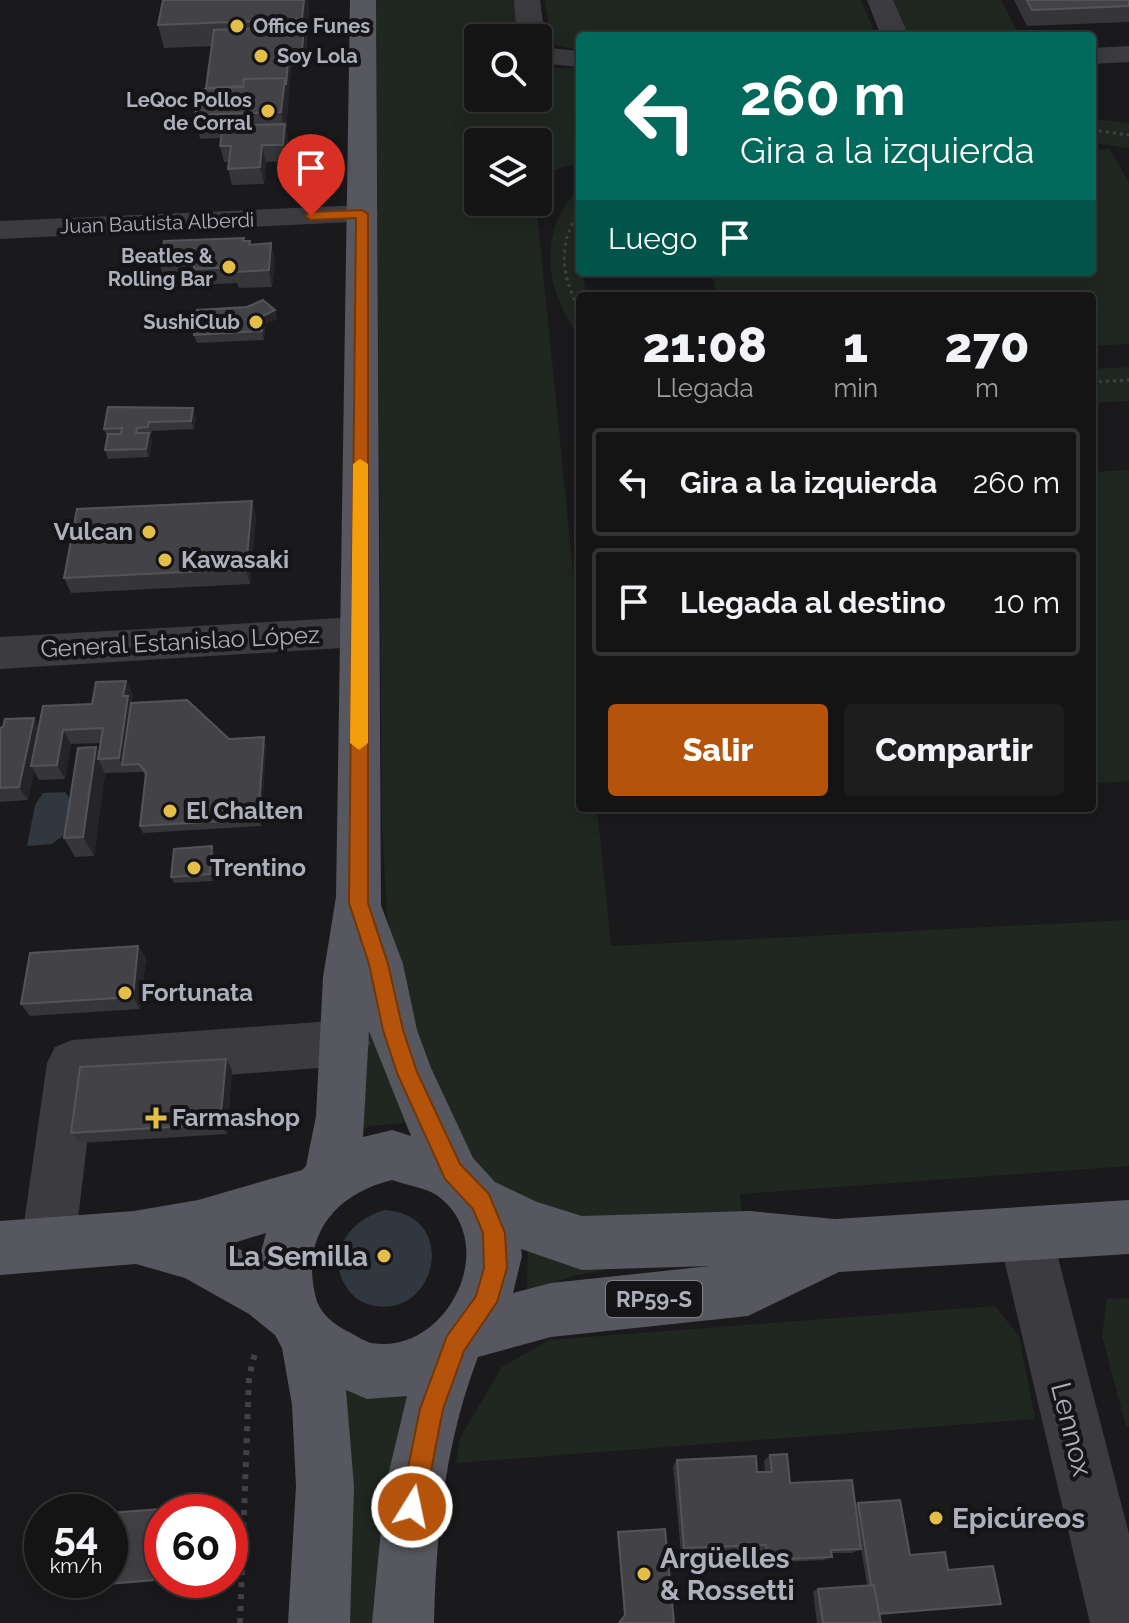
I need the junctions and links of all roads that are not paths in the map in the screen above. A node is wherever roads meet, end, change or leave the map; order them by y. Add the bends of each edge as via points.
1 (363, 0) edge
2 (527, 0) edge
3 (880, 0) edge
4 (530, 24) edge
5 (893, 32) edge
6 (1129, 54) edge
7 (552, 56) edge
8 (1096, 56) edge
9 (576, 59) edge
10 (362, 214) junction
11 (0, 230) edge
12 (359, 632) junction
13 (0, 653) edge
14 (358, 903) junction
15 (345, 1043) junction
16 (324, 1185) junction
17 (467, 1187) junction
18 (1129, 1227) edge
19 (1025, 1234) junction
20 (134, 1238) junction
21 (24, 1246) edge
22 (835, 1246) junction
23 (300, 1327) junction
24 (461, 1338) junction
25 (319, 1623) edge
26 (403, 1623) edge
27 (1121, 1623) edge

1 - 10 main road
2 - 4 street
3 - 5 street
6 - 8 street
7 - 9 street
10 - 11 street, Juan Bautista Alberdi
10 - 12 main road
12 - 13 street, General Estanislao López
12 - 14 main road
14 - 15 main road via 347,977
14 - 17 main road via 408,1073
15 - 16 main road via 341,1116
15 - 21 street via 72,1063
16 - 17 main road via 359,1162 392,1155 423,1159
16 - 20 main road via 198,1227
16 - 23 main road via 298,1217 287,1249 285,1283
17 - 22 main road, RP59-S via 529,1226 582,1243 750,1238
17 - 24 main road via 494,1233 496,1268 486,1302
18 - 19 main road, RP59-S
19 - 22 main road, RP59-S
19 - 27 street, Lennox
20 - 21 main road
20 - 23 main road via 194,1253 268,1295
22 - 24 main road, RP59-S via 748,1289 551,1310
23 - 24 main road, RP59-S via 332,1359 362,1371 394,1372 427,1362
23 - 25 main road via 320,1405 325,1486
24 - 26 main road via 431,1409 416,1482 405,1556

